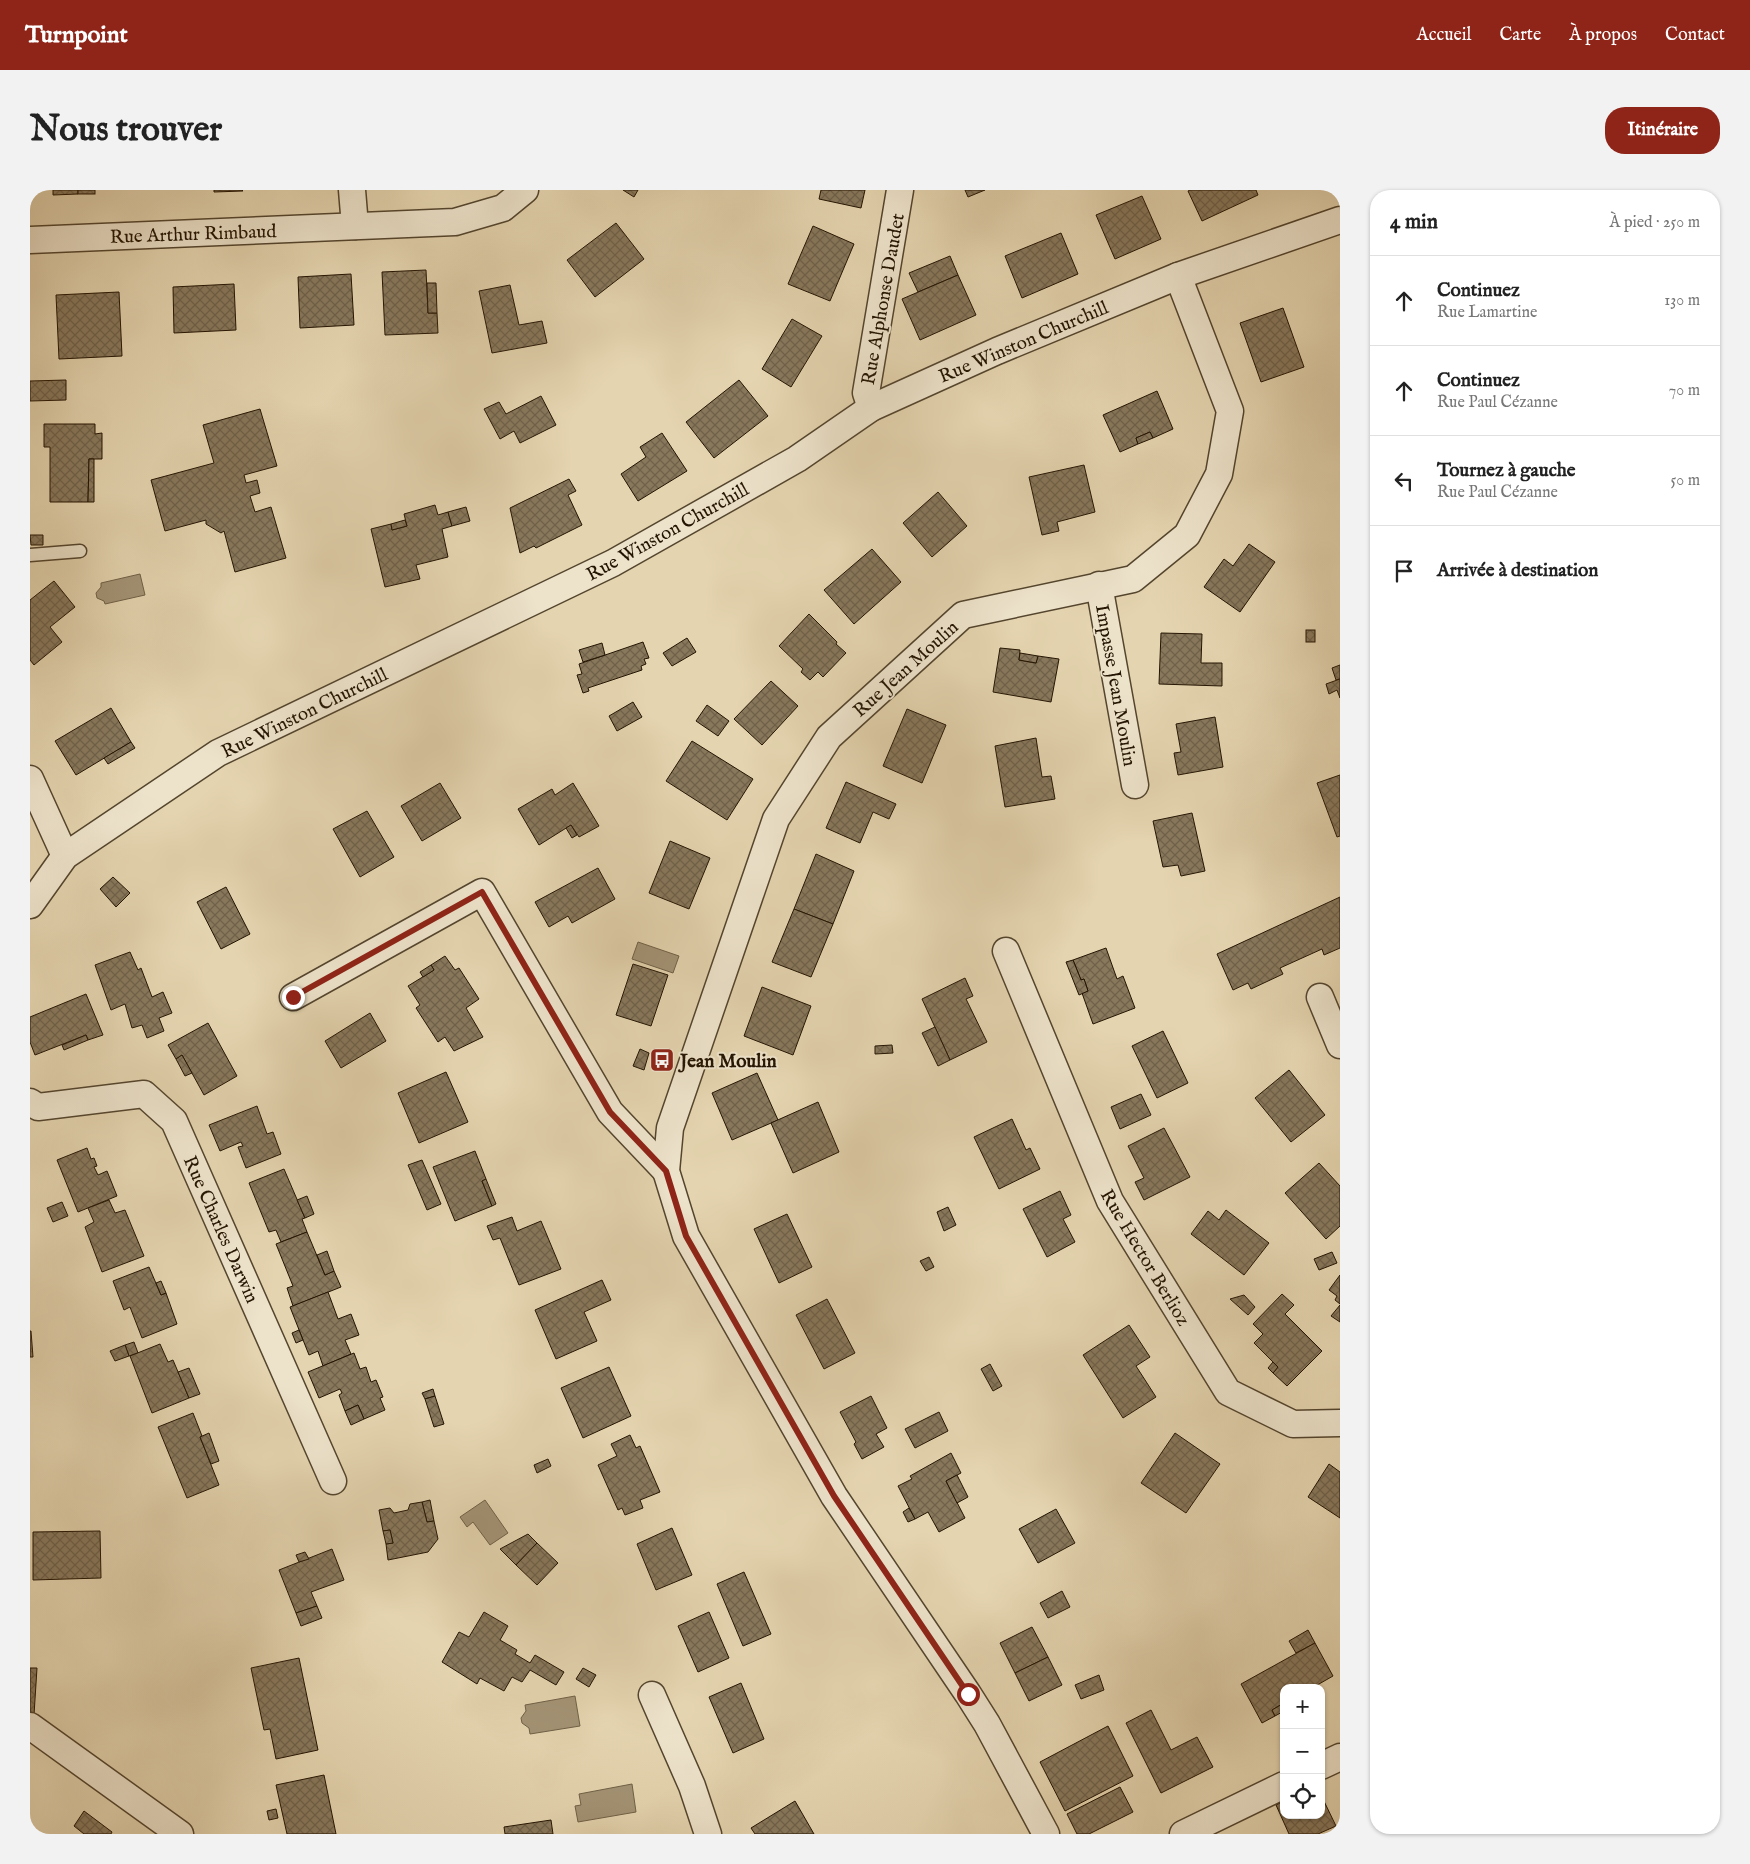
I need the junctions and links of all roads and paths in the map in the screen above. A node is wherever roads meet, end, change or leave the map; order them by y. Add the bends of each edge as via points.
1 (352, 190) edge
2 (525, 190) edge
3 (900, 190) edge
4 (1340, 220) edge
5 (355, 226) junction
6 (30, 240) edge
7 (1178, 276) junction
8 (871, 408) junction
9 (80, 551) dead end
10 (30, 554) edge
11 (1099, 585) junction
12 (30, 779) edge
13 (1135, 786) dead end
14 (65, 856) junction
15 (30, 905) edge
16 (1006, 951) dead end
17 (293, 997) dead end
18 (1320, 997) dead end
19 (1340, 1045) edge
20 (30, 1102) edge
21 (666, 1171) junction
22 (1340, 1423) edge
23 (333, 1481) dead end
24 (652, 1695) dead end
25 (30, 1726) edge
26 (1340, 1757) edge
27 (1325, 1764) edge
28 (1280, 1787) edge
29 (180, 1834) edge
30 (708, 1834) edge
31 (1046, 1834) edge
32 (1183, 1834) edge

1 - 5 street
2 - 5 street, Rue Arthur Rimbaud via 503,208 455,222
3 - 8 street, Rue Alphonse Daudet via 866,393
4 - 7 street, Rue Winston Churchill
5 - 6 street, Rue Arthur Rimbaud
7 - 8 street, Rue Winston Churchill via 997,351
7 - 11 street, Rue Jean Moulin via 1230,411 1219,474 1187,535 1133,579
8 - 14 street, Rue Winston Churchill via 797,459 612,563 218,753
9 - 10 lane
11 - 13 street, Impasse Jean Moulin
11 - 21 street, Rue Jean Moulin via 963,614 829,737 776,819 670,1128
12 - 14 street
14 - 15 street, Rue Winston Churchill
16 - 22 street, Rue Hector Berlioz via 1110,1201 1228,1392 1292,1424
17 - 21 street via 482,892 610,1112
18 - 19 street
20 - 23 street, Rue Charles Darwin via 38,1107 144,1094 174,1121
21 - 31 street via 686,1236 829,1487 982,1716
24 - 30 street via 692,1786
25 - 29 street
26 - 27 street
28 - 32 street

